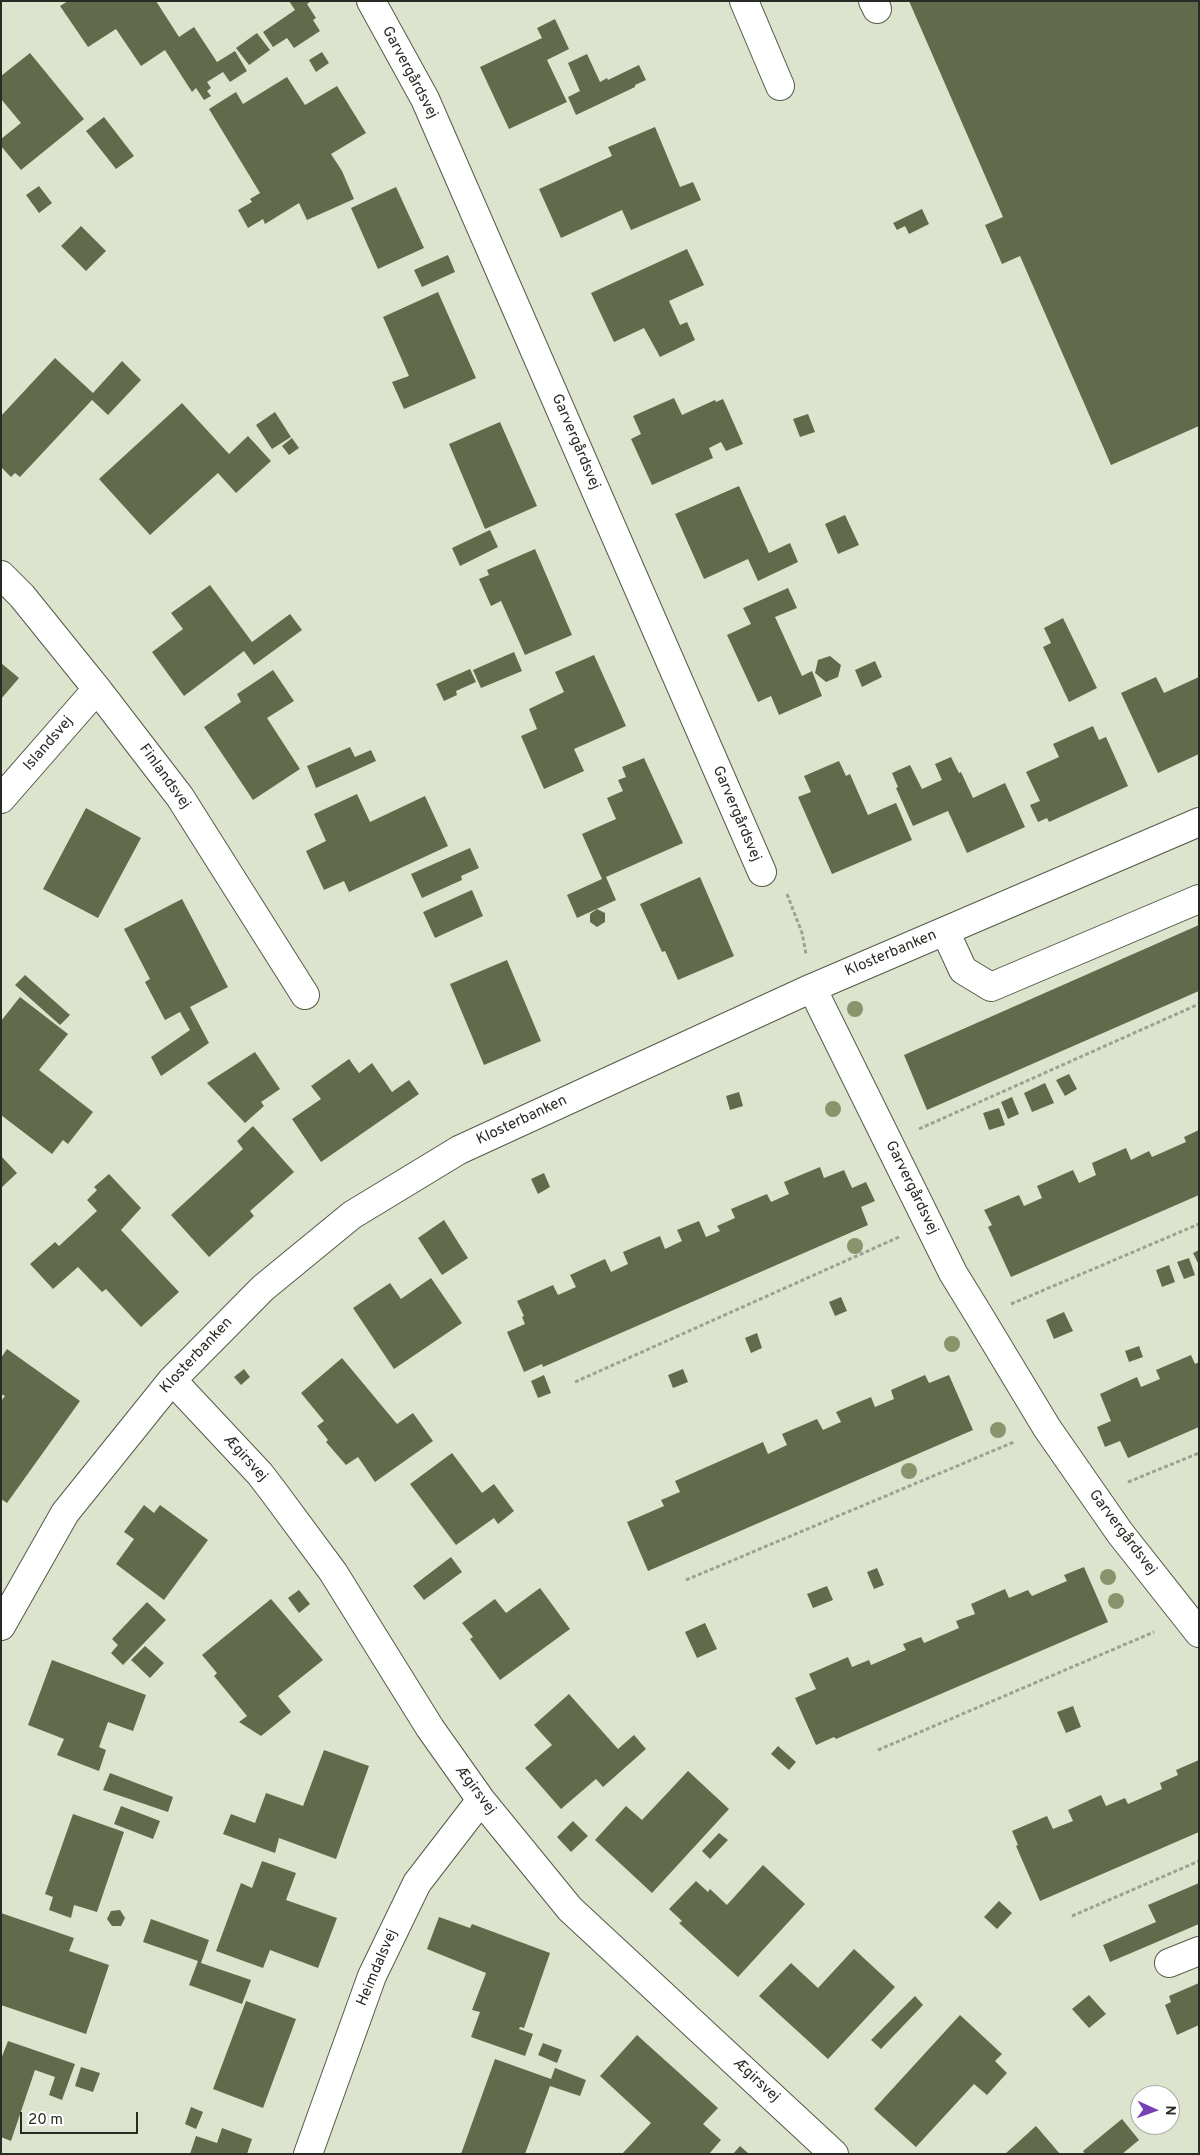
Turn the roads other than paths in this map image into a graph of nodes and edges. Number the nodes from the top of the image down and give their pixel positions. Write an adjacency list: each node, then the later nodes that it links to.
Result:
1 (371, 1): 8 (street, Garvergårdsvej)
2 (744, 1): 3 (street)
3 (780, 86)
4 (1, 575): 5 (street, Finlandsvej)
5 (97, 689): 6 (street, Islandsvej); 12 (street, Finlandsvej)
6 (1, 799)
7 (1196, 832): 10 (street, Klosterbanken)
8 (762, 872)
9 (1199, 899): 10 (street)
10 (945, 930): 11 (street, Klosterbanken)
11 (812, 988): 13 (street, Klosterbanken); 14 (street, Garvergårdsvej)
12 (305, 995)
13 (172, 1380): 15 (street, Klosterbanken); 16 (street, Ægirsvej)
14 (1193, 1625)
15 (1, 1626)
16 (481, 1800): 19 (street, Heimdalsvej); 20 (street, Ægirsvej)
17 (1199, 1951): 18 (street)
18 (1169, 1963)
19 (308, 2154)
20 (834, 2154)

